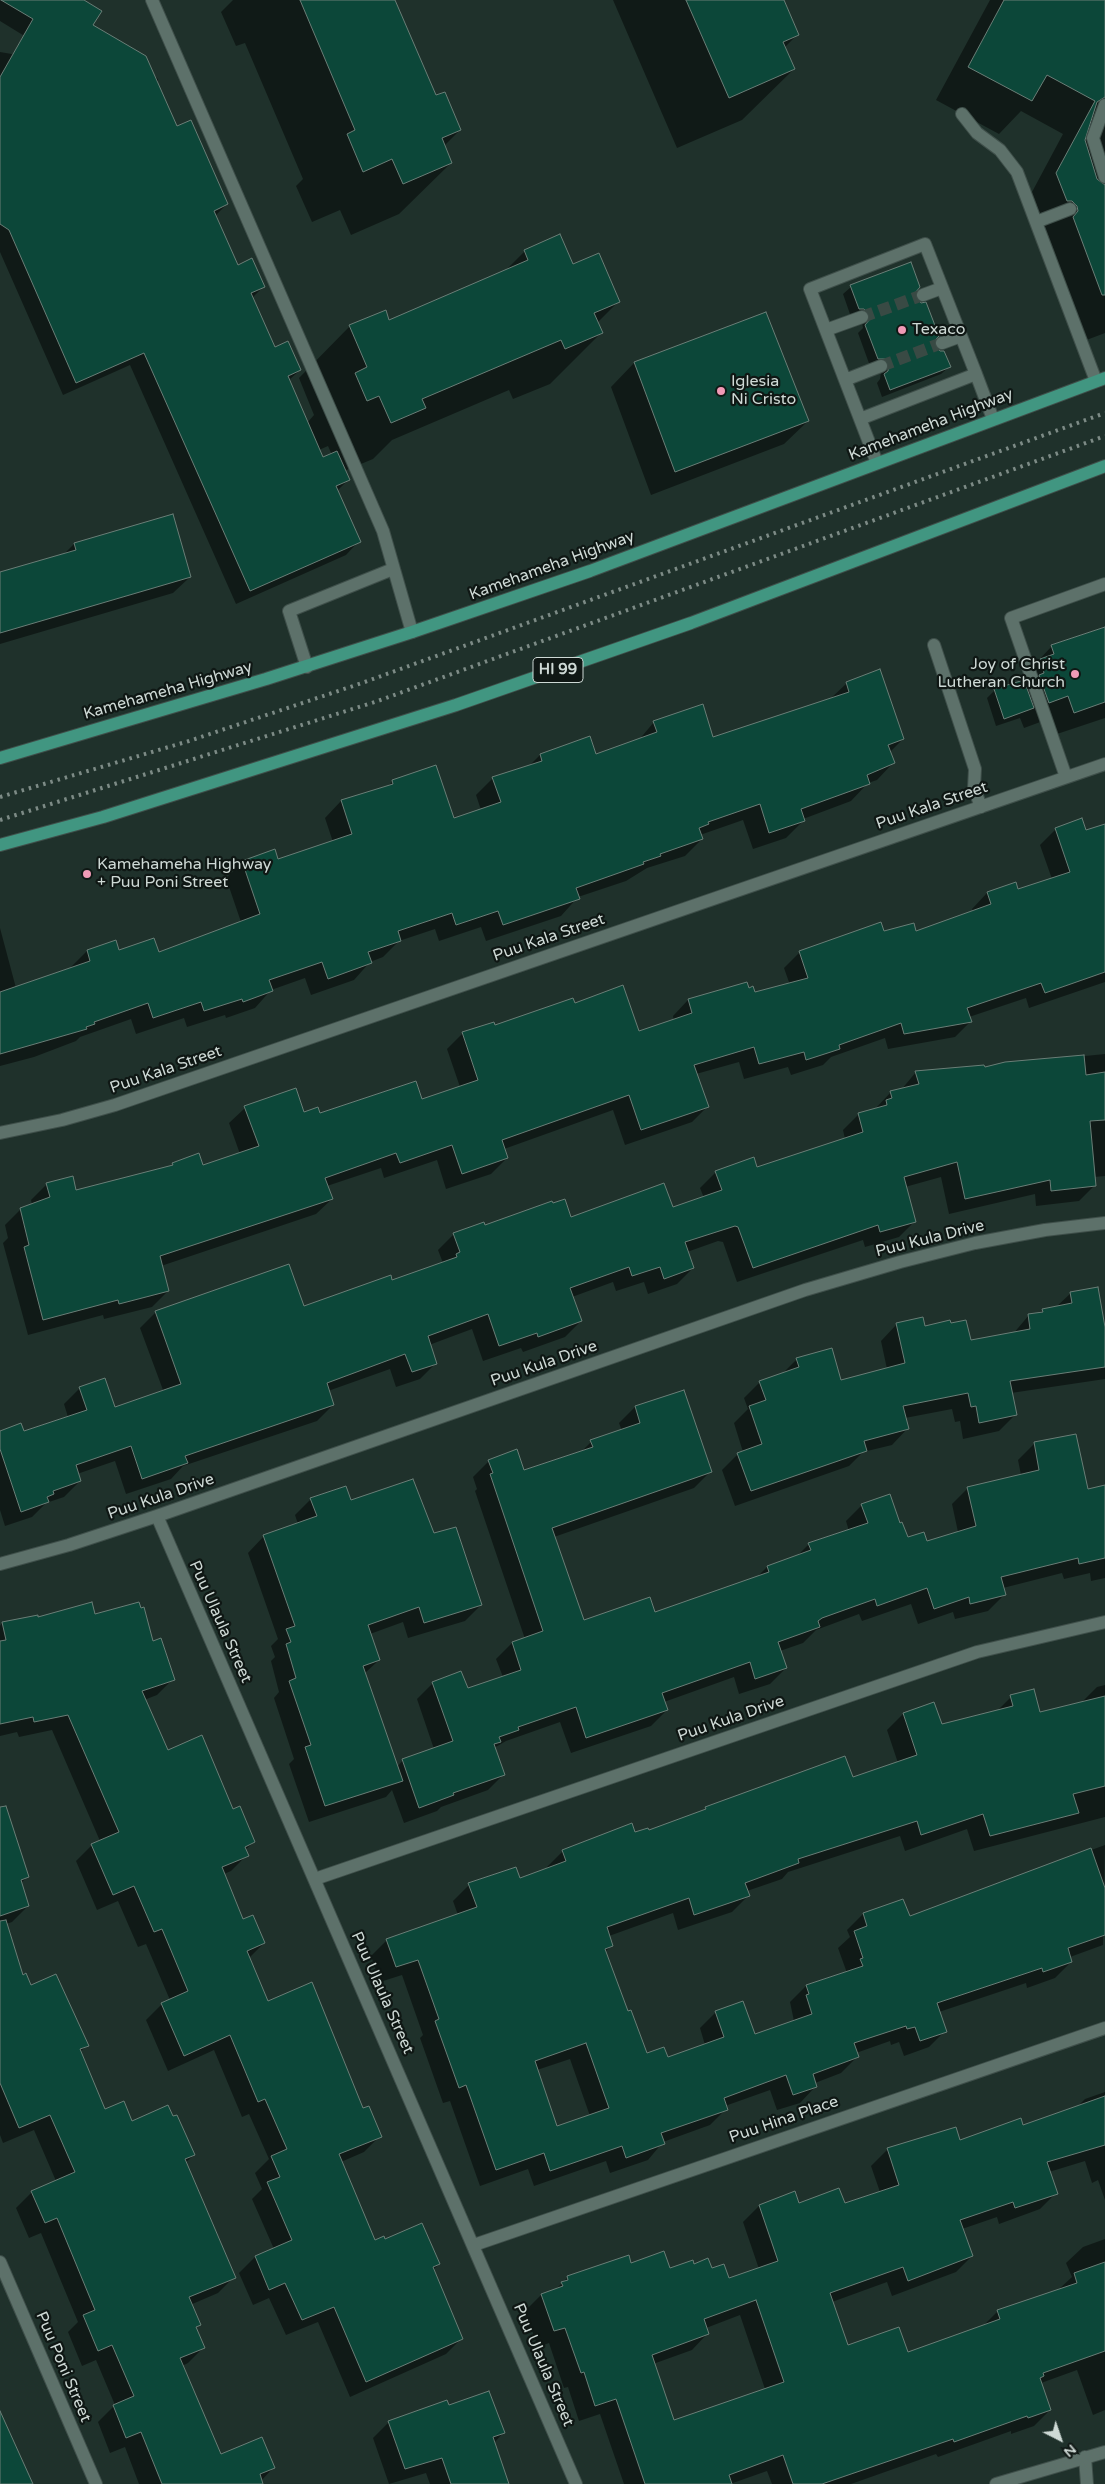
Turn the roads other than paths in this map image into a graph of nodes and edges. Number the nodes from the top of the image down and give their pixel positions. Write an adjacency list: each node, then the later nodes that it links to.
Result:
1 (152, 0): 21 (street)
2 (1105, 105): 4 (street)
3 (962, 114): 6 (street)
4 (1105, 176)
5 (1070, 209): 6 (street)
6 (1036, 222): 15 (street)
7 (942, 288): 8 (street); 10 (street); 11 (street)
8 (924, 295)
9 (862, 317): 10 (street)
10 (826, 330): 16 (street)
11 (961, 336): 12 (street); 14 (street)
12 (942, 343)
13 (881, 366): 16 (street)
14 (976, 374): 17 (street); 18 (street)
15 (1100, 379): 18 (main road, Kamehameha Highway)
16 (845, 380): 17 (street)
17 (860, 419): 19 (street)
18 (993, 419): 19 (main road, Kamehameha Highway)
19 (877, 463): 23 (main road, Kamehameha Highway)
20 (1105, 466): 30 (main road, HI 99)
21 (393, 569): 23 (street); 25 (street)
22 (1105, 584): 28 (street)
23 (412, 632): 25 (main road, Kamehameha Highway)
24 (934, 645): 29 (street)
25 (307, 667): 26 (main road, Kamehameha Highway)
26 (0, 758)
27 (1105, 764): 28 (street, Puu Kala Street)
28 (1066, 777): 29 (street, Puu Kala Street)
29 (980, 807): 31 (street, Puu Kala Street)
30 (0, 845)
31 (0, 1133)
32 (1105, 1223): 33 (street, Puu Kula Drive)
33 (156, 1516): 34 (street, Puu Kula Drive); 36 (street, Puu Ulaula Street)
34 (0, 1564)
35 (1105, 1622): 36 (street, Puu Kula Drive)
36 (315, 1879): 38 (street, Puu Ulaula Street)
37 (1105, 2028): 38 (street, Puu Hina Place)
38 (474, 2245): 43 (street, Puu Ulaula Street)
39 (0, 2262): 42 (street, Puu Poni Street)
40 (1105, 2452): 41 (street)
41 (1085, 2457): 44 (street); 45 (street)
42 (96, 2484)
43 (576, 2484)
44 (996, 2484)
45 (1087, 2484)

